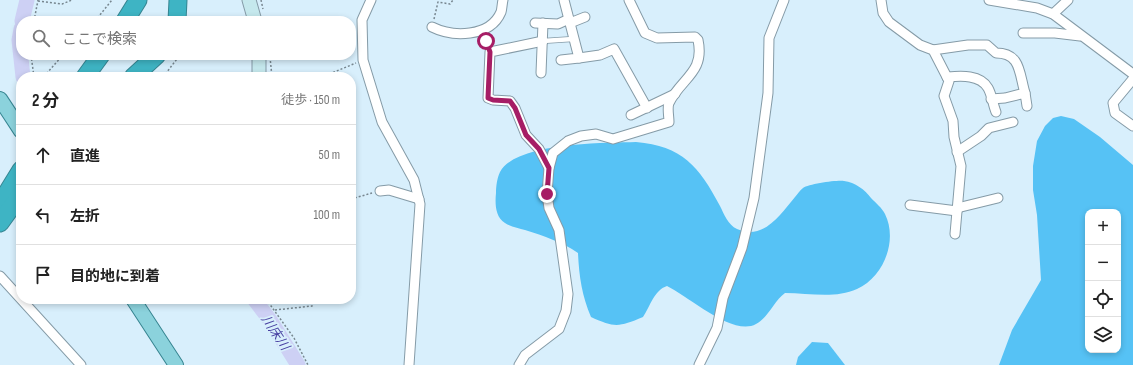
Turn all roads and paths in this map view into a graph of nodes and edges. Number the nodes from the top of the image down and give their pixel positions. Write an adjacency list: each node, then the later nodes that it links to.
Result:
1 (72, 0): 15 (path)
2 (112, 0): 18 (path)
3 (138, 0): 19 (highway)
4 (178, 0): 20 (highway)
5 (249, 0): 21 (main road)
6 (371, 0): 40 (street)
7 (453, 0): 24 (path)
8 (503, 0): 25 (street)
9 (564, 0): 23 (street)
10 (629, 0): 54 (street)
11 (784, 0): 90 (street)
12 (881, 0): 30 (street)
13 (989, 0): 16 (street)
14 (1068, 0): 16 (street)
15 (38, 1): 17 (path)
16 (1053, 14): 27 (street)
17 (35, 16)
18 (99, 16)
19 (128, 16)
20 (176, 16)
21 (254, 16)
22 (586, 17): 23 (street)
23 (569, 21): 28 (street); 29 (street)
24 (432, 27): 25 (street)
25 (482, 30): 31 (lane)
26 (1023, 33): 27 (street)
27 (1080, 36): 51 (street)
28 (573, 39): 29 (lane); 32 (street)
29 (543, 41): 31 (street); 50 (street)
30 (933, 50): 52 (street); 55 (street)
31 (490, 52): 66 (street)
32 (579, 58): 41 (street); 59 (street)
33 (32, 60): 42 (path)
34 (59, 60): 43 (path)
35 (97, 60): 44 (highway)
36 (152, 60): 45 (highway)
37 (176, 60): 46 (path)
38 (259, 60): 47 (main road)
39 (270, 60): 48 (path)
40 (364, 60): 49 (path); 71 (street)
41 (561, 60)
42 (33, 72)
43 (48, 72)
44 (89, 72)
45 (138, 72)
46 (167, 72)
47 (259, 72)
48 (272, 72)
49 (334, 72)
50 (541, 73)
51 (1133, 74)
52 (947, 77): 57 (street); 65 (street)
53 (1133, 79): 64 (street)
54 (677, 93): 59 (street); 66 (street)
55 (1025, 93): 57 (street); 58 (street)
56 (0, 99): 63 (main road)
57 (991, 99): 60 (street)
58 (1027, 106)
59 (647, 108): 61 (street)
60 (996, 112)
61 (631, 115)
62 (1013, 122): 65 (street)
63 (16, 123)
64 (1133, 126)
65 (958, 152): 75 (street)
66 (549, 168): 89 (street)
67 (16, 178): 73 (highway)
68 (380, 191): 69 (path); 71 (street)
69 (356, 198)
70 (998, 198): 75 (street)
71 (418, 200): 88 (street)
72 (16, 201): 76 (highway)
73 (0, 204)
74 (910, 205): 75 (street)
75 (957, 209): 77 (street)
76 (0, 223)
77 (955, 234)
78 (0, 276): 79 (street)
79 (16, 294)
80 (25, 304): 85 (street)
81 (136, 304): 86 (main road)
82 (271, 304): 84 (path)
83 (313, 304): 84 (path)
84 (276, 310): 87 (path)
85 (81, 365)
86 (176, 365)
87 (308, 365)
88 (409, 365)
89 (520, 365)
90 (699, 365)

